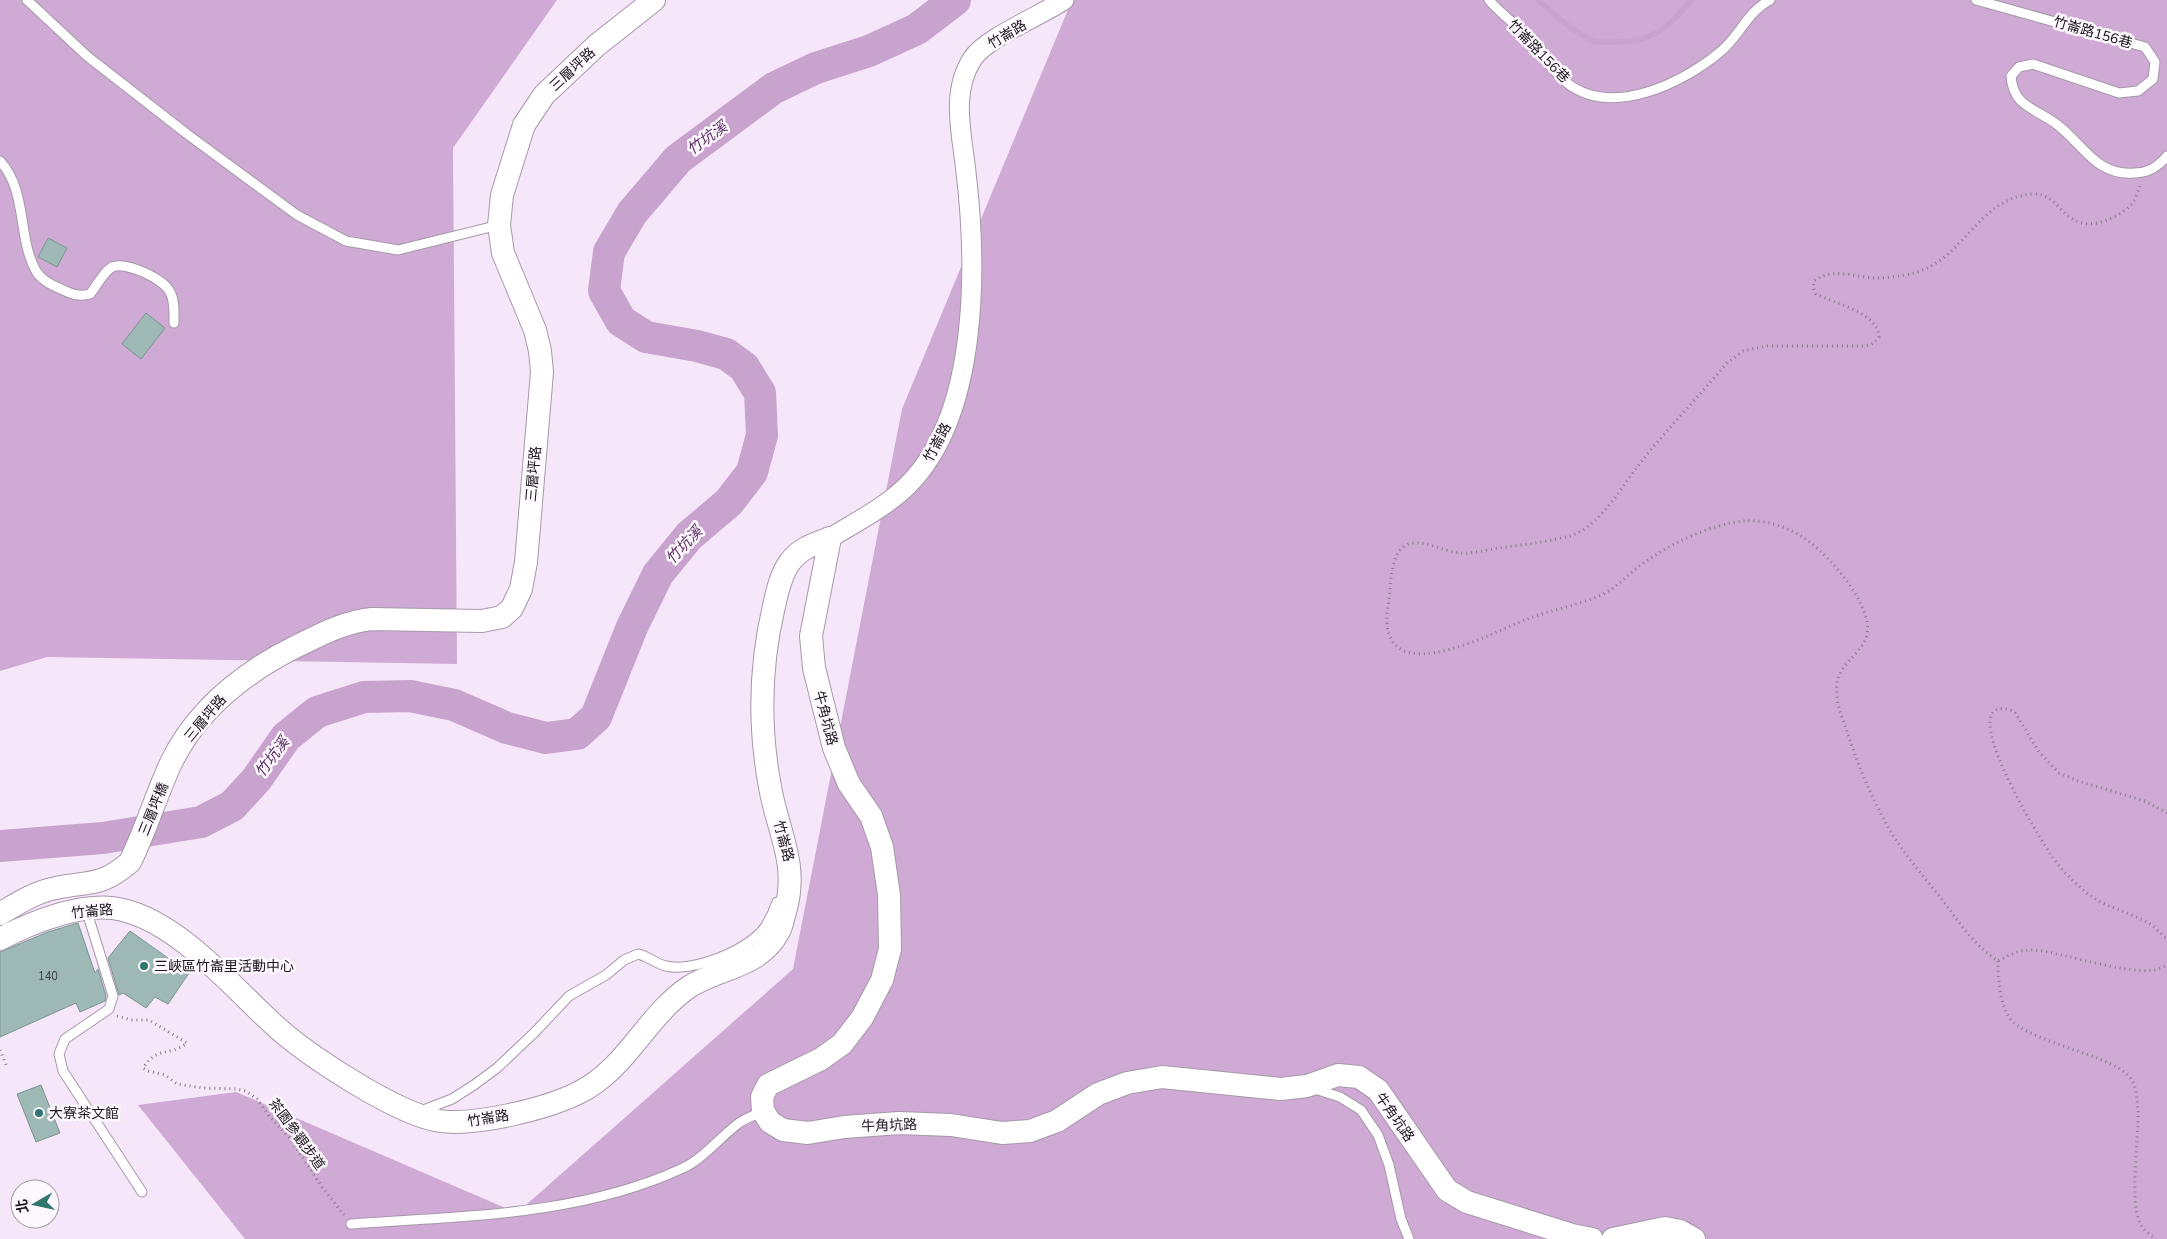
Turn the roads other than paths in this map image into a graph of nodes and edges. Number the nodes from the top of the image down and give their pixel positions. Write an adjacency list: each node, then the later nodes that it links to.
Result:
1 (27, 0): 9 (lane)
2 (654, 0): 9 (street, 三層坪路)
3 (1064, 0): 11 (street, 竹崙路)
4 (1489, 0): 5 (lane, 竹崙路156巷)
5 (1770, 0)
6 (1976, 0): 7 (lane, 竹崙路156巷)
7 (2167, 156)
8 (0, 161): 10 (lane)
9 (499, 225): 12 (street, 三層坪路)
10 (174, 323)
11 (830, 538): 13 (street, 竹崙路); 18 (street, 牛角坑路)
12 (169, 768): 15 (street, 三層坪橋)
13 (788, 859): 19 (lane); 19 (street, 竹崙路)
14 (86, 909): 16 (street, 竹崙路); 19 (street, 竹崙路); 20 (lane)
15 (0, 914)
16 (0, 939)
17 (1307, 1086): 18 (street, 牛角坑路); 22 (lane); 23 (street, 牛角坑路)
18 (763, 1111): 21 (lane)
19 (414, 1114)
20 (142, 1192)
21 (351, 1224)
22 (1409, 1239)
23 (1592, 1239)
24 (1613, 1239): 25 (street)
25 (1694, 1239)

